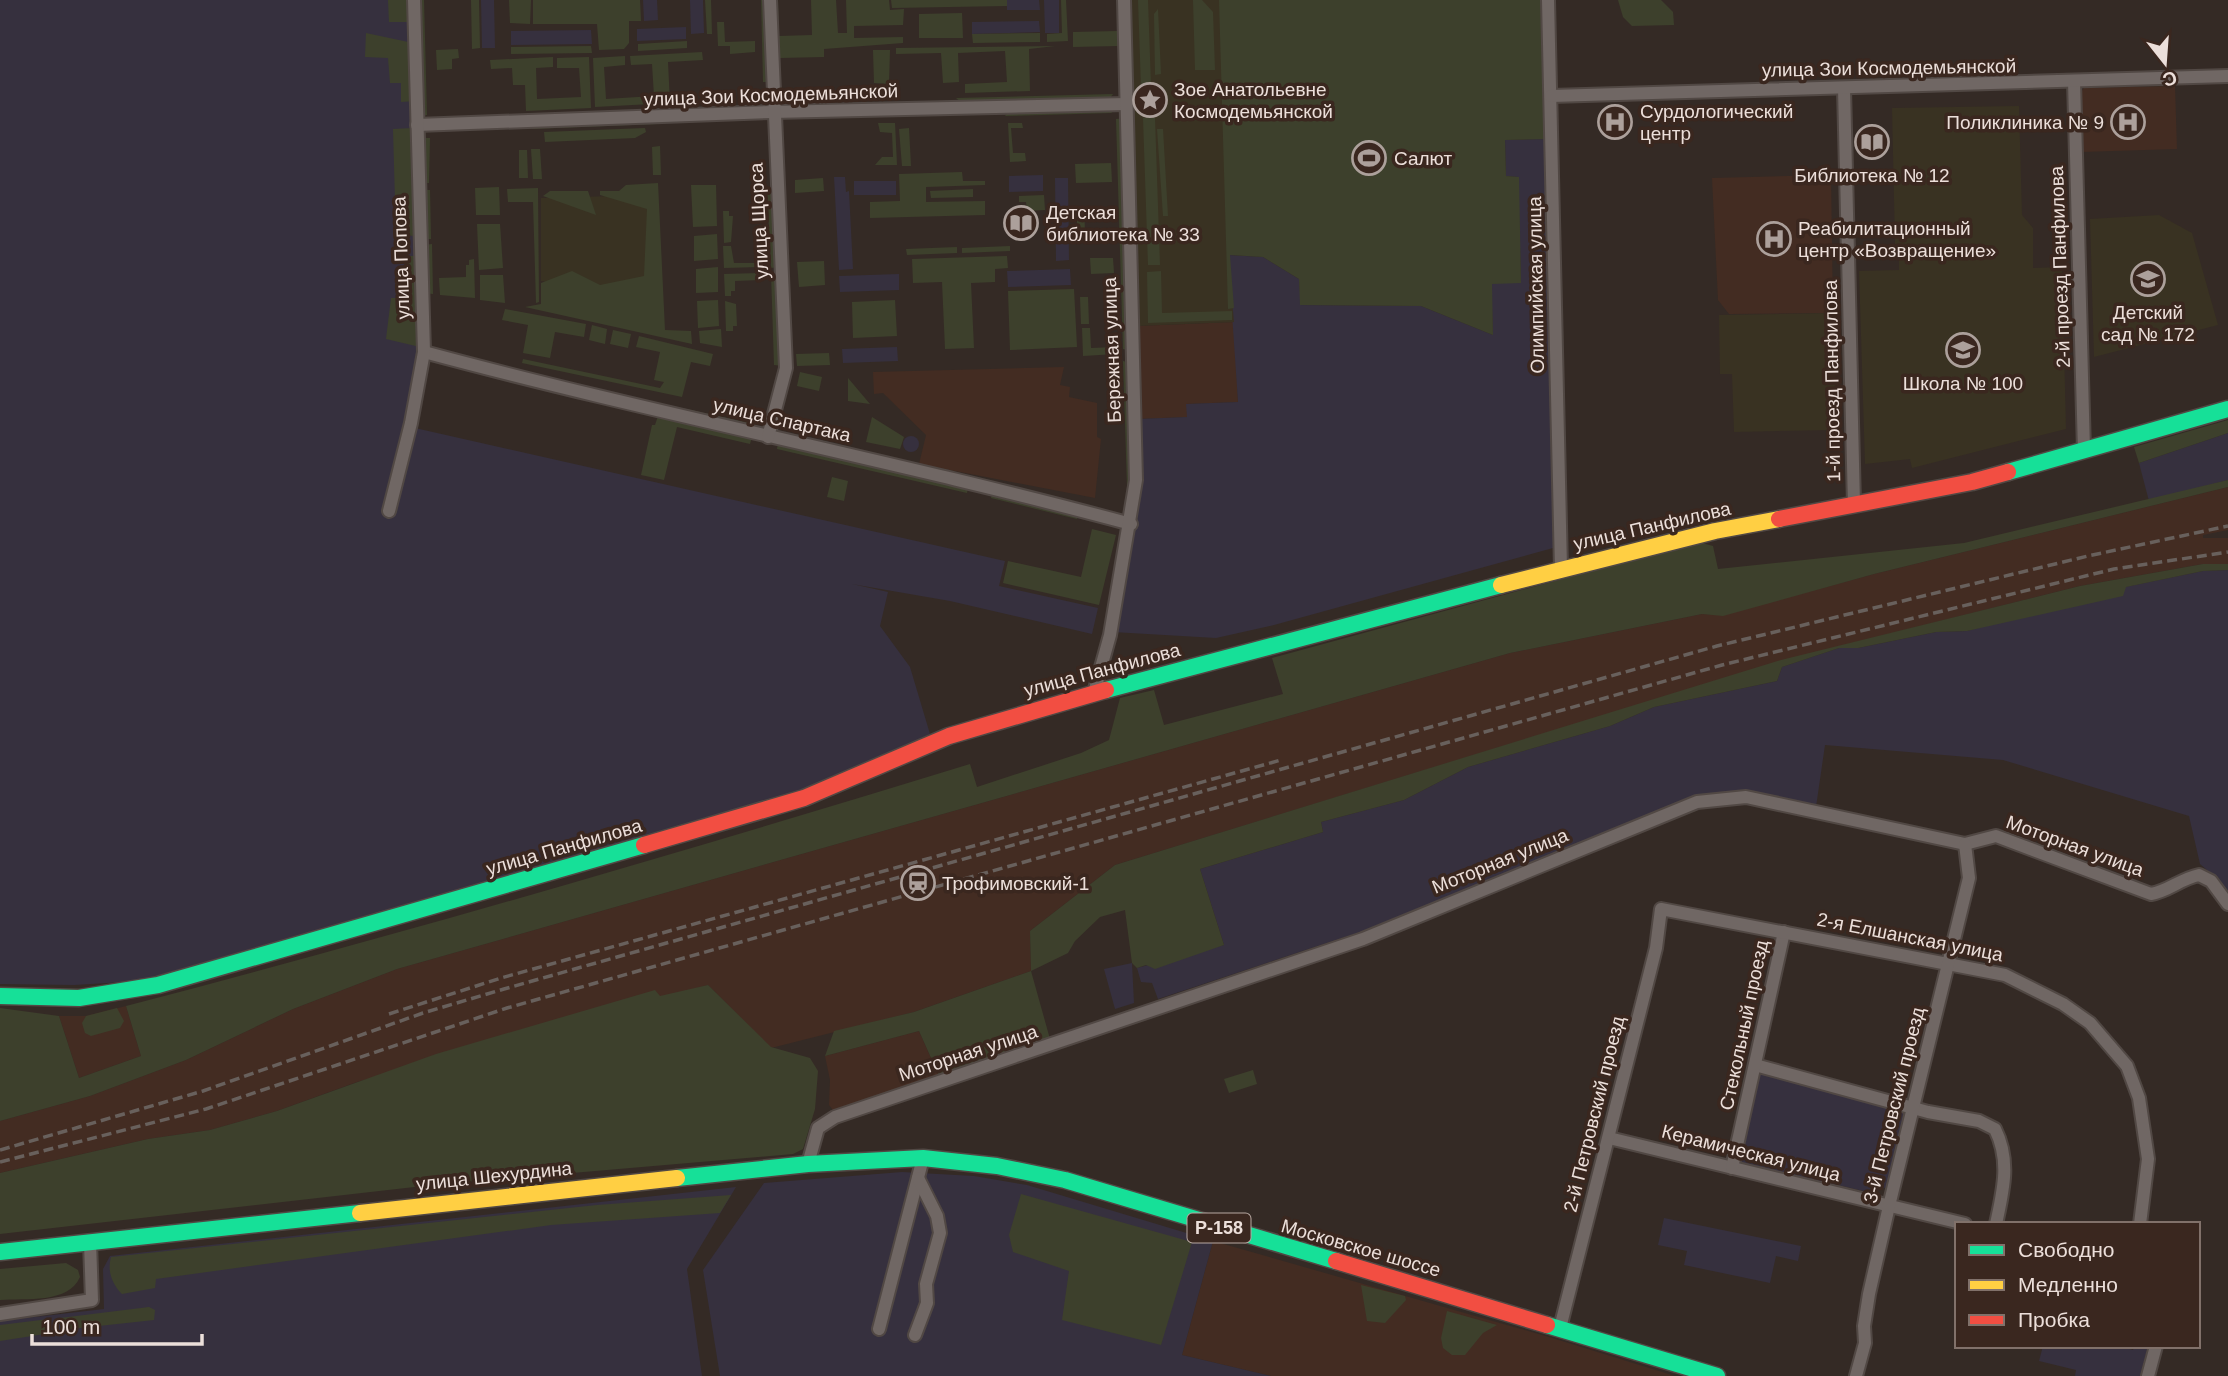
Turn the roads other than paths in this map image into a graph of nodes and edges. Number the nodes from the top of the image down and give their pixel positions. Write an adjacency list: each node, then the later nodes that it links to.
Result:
1 (414, 0): 11 (street, улица Попова)
2 (770, 0): 10 (street, улица Щорса)
3 (1124, 0): 9 (street, Бережная улица)
4 (1548, 0): 8 (street, Олимпийская улица)
5 (2228, 76): 6 (street, улица Зои Космодемьянской)
6 (2074, 82): 7 (street, улица Зои Космодемьянской); 15 (street, 2-й проезд Панфилова)
7 (1844, 88): 8 (street, улица Зои Космодемьянской); 16 (street, 1-й проезд Панфилова)
8 (1551, 96): 19 (street, Олимпийская улица)
9 (1126, 104): 10 (street, улица Зои Космодемьянской); 18 (street, Бережная улица)
10 (772, 112): 11 (street, улица Зои Космодемьянской); 14 (street, улица Щорса)
11 (417, 125): 12 (street, улица Попова)
12 (424, 352): 14 (street, улица Спартака); 17 (street, улица Попова)
13 (2228, 409): 15 (main road, улица Панфилова)
14 (768, 437): 18 (street, улица Спартака)
15 (2084, 451): 16 (main road, улица Панфилова)
16 (1854, 505): 19 (main road, улица Панфилова)
17 (389, 510)
18 (1131, 524): 20 (street, Бережная улица)
19 (1560, 569): 20 (main road, улица Панфилова)
20 (1094, 693): 26 (main road, улица Панфилова)
21 (1965, 844): 22 (street, Моторная улица); 25 (street, 3-й Петровский проезд); 31 (street, Моторная улица)
22 (2228, 904)
23 (1661, 909): 24 (street, 2-я Елшанская улица); 29 (street, 2-й Петровский проезд)
24 (1784, 932): 25 (street, 2-я Елшанская улица); 27 (street, Стекольный проезд)
25 (1949, 964): 28 (street, 3-й Петровский проезд); 38 (street, 2-я Елшанская улица)
26 (0, 996)
27 (1755, 1065): 28 (street); 33 (street, Стекольный проезд)
28 (1914, 1106): 35 (street, 3-й Петровский проезд); 37 (street)
29 (1609, 1138): 33 (street, Керамическая улица); 42 (street, 2-й Петровский проезд)
30 (923, 1158): 31 (main road, улица Шехурдина); 32 (main road, улица Шехурдина); 34 (street)
31 (808, 1164): 39 (main road, улица Шехурдина)
32 (992, 1166): 42 (main road, Московское шоссе / Р-158)
33 (1732, 1168): 35 (street, Керамическая улица)
34 (918, 1178): 43 (street); 44 (street)
35 (1889, 1206): 36 (street, Керамическая улица); 47 (street, 3-й Петровский проезд)
36 (1958, 1222)
37 (1996, 1222)
38 (2140, 1222)
39 (90, 1242): 40 (main road, улица Шехурдина); 41 (street)
40 (0, 1252)
41 (0, 1314)
42 (1560, 1328): 46 (main road, Московское шоссе / Р-158)
43 (878, 1329)
44 (915, 1335)
45 (2155, 1348): 48 (street)
46 (1717, 1376)
47 (1856, 1376)
48 (2148, 1376)

